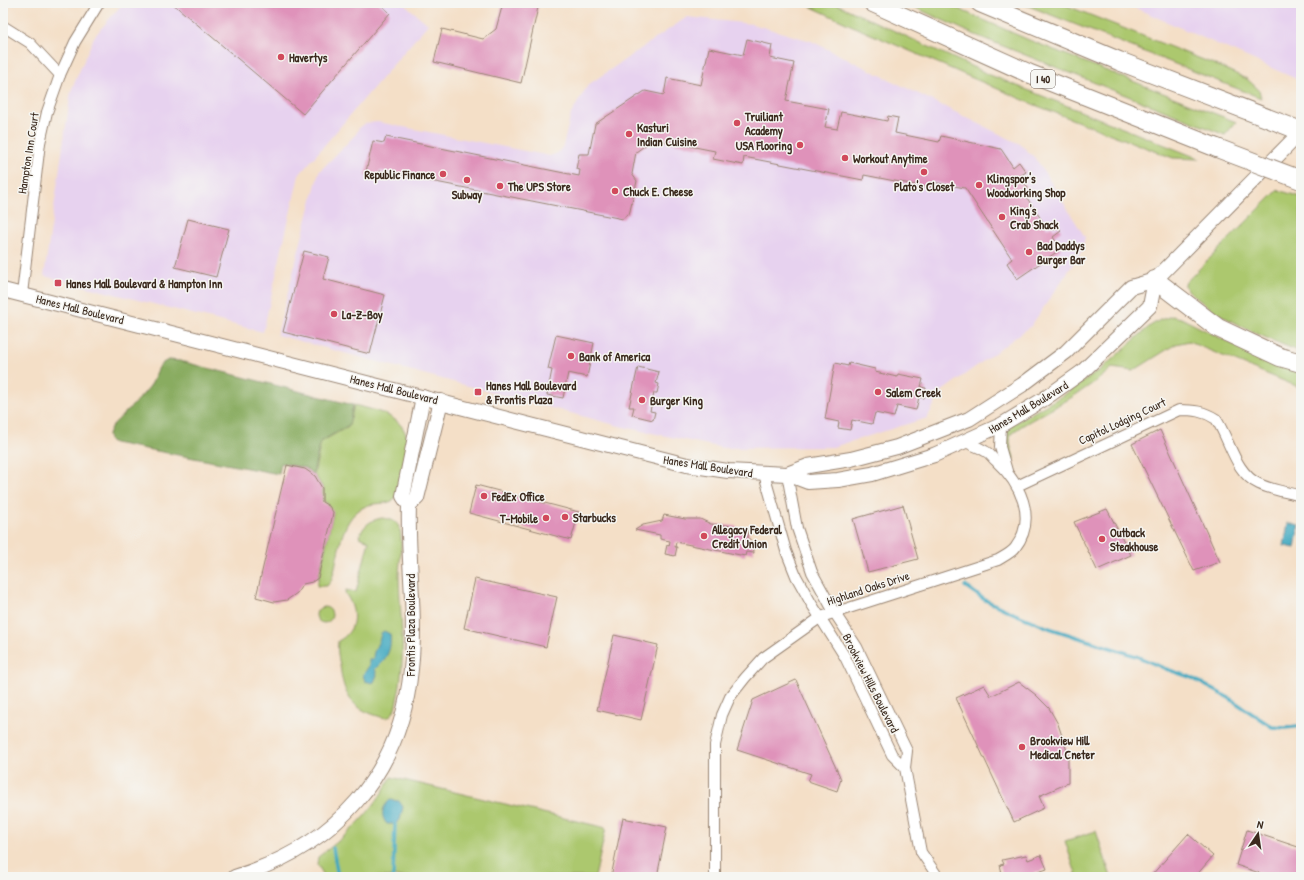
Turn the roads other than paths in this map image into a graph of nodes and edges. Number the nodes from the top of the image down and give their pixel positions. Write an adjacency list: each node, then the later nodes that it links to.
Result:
1 (99, 3): 5 (street, Hampton Inn Court)
2 (873, 3): 7 (highway, I 40, bridge)
3 (980, 3): 6 (highway)
4 (3, 26): 5 (street)
5 (60, 75): 10 (street, Hampton Inn Court)
6 (1301, 131): 8 (main road, Hanes Mall Boulevard)
7 (1301, 180)
8 (1155, 280): 11 (highway); 14 (main road, Hanes Mall Boulevard); 18 (main road, Hanes Mall Boulevard)
9 (3, 290): 10 (main road, Hanes Mall Boulevard)
10 (22, 294): 12 (main road, Hanes Mall Boulevard)
11 (1301, 363)
12 (423, 397): 13 (main road, Hanes Mall Boulevard); 21 (main road, Frontis Plaza Boulevard)
13 (441, 401): 17 (main road, Hanes Mall Boulevard); 21 (main road)
14 (1001, 426): 15 (main road, Hanes Mall Boulevard); 16 (street, Highland Oaks Drive)
15 (965, 442): 16 (street, Highland Oaks Drive); 18 (main road, Hanes Mall Boulevard)
16 (1007, 471): 19 (street, Highland Oaks Drive)
17 (764, 474): 18 (main road, Hanes Mall Boulevard); 23 (street, Brookview Hills Boulevard)
18 (787, 474): 22 (street, Brookview Hills Boulevard)
19 (1017, 486): 20 (street, Capitol Lodging Court); 22 (street, Highland Oaks Drive)
20 (1301, 496)
21 (409, 505): 25 (main road, Frontis Plaza Boulevard)
22 (834, 612): 23 (street, Highland Oaks Drive); 24 (street, Brookview Hills Boulevard)
23 (821, 617): 24 (street, Brookview Hills Boulevard); 26 (street, Highland Oaks Drive)
24 (905, 768): 27 (street, Brookview Hills Boulevard)
25 (235, 877)
26 (715, 877)
27 (938, 877)

